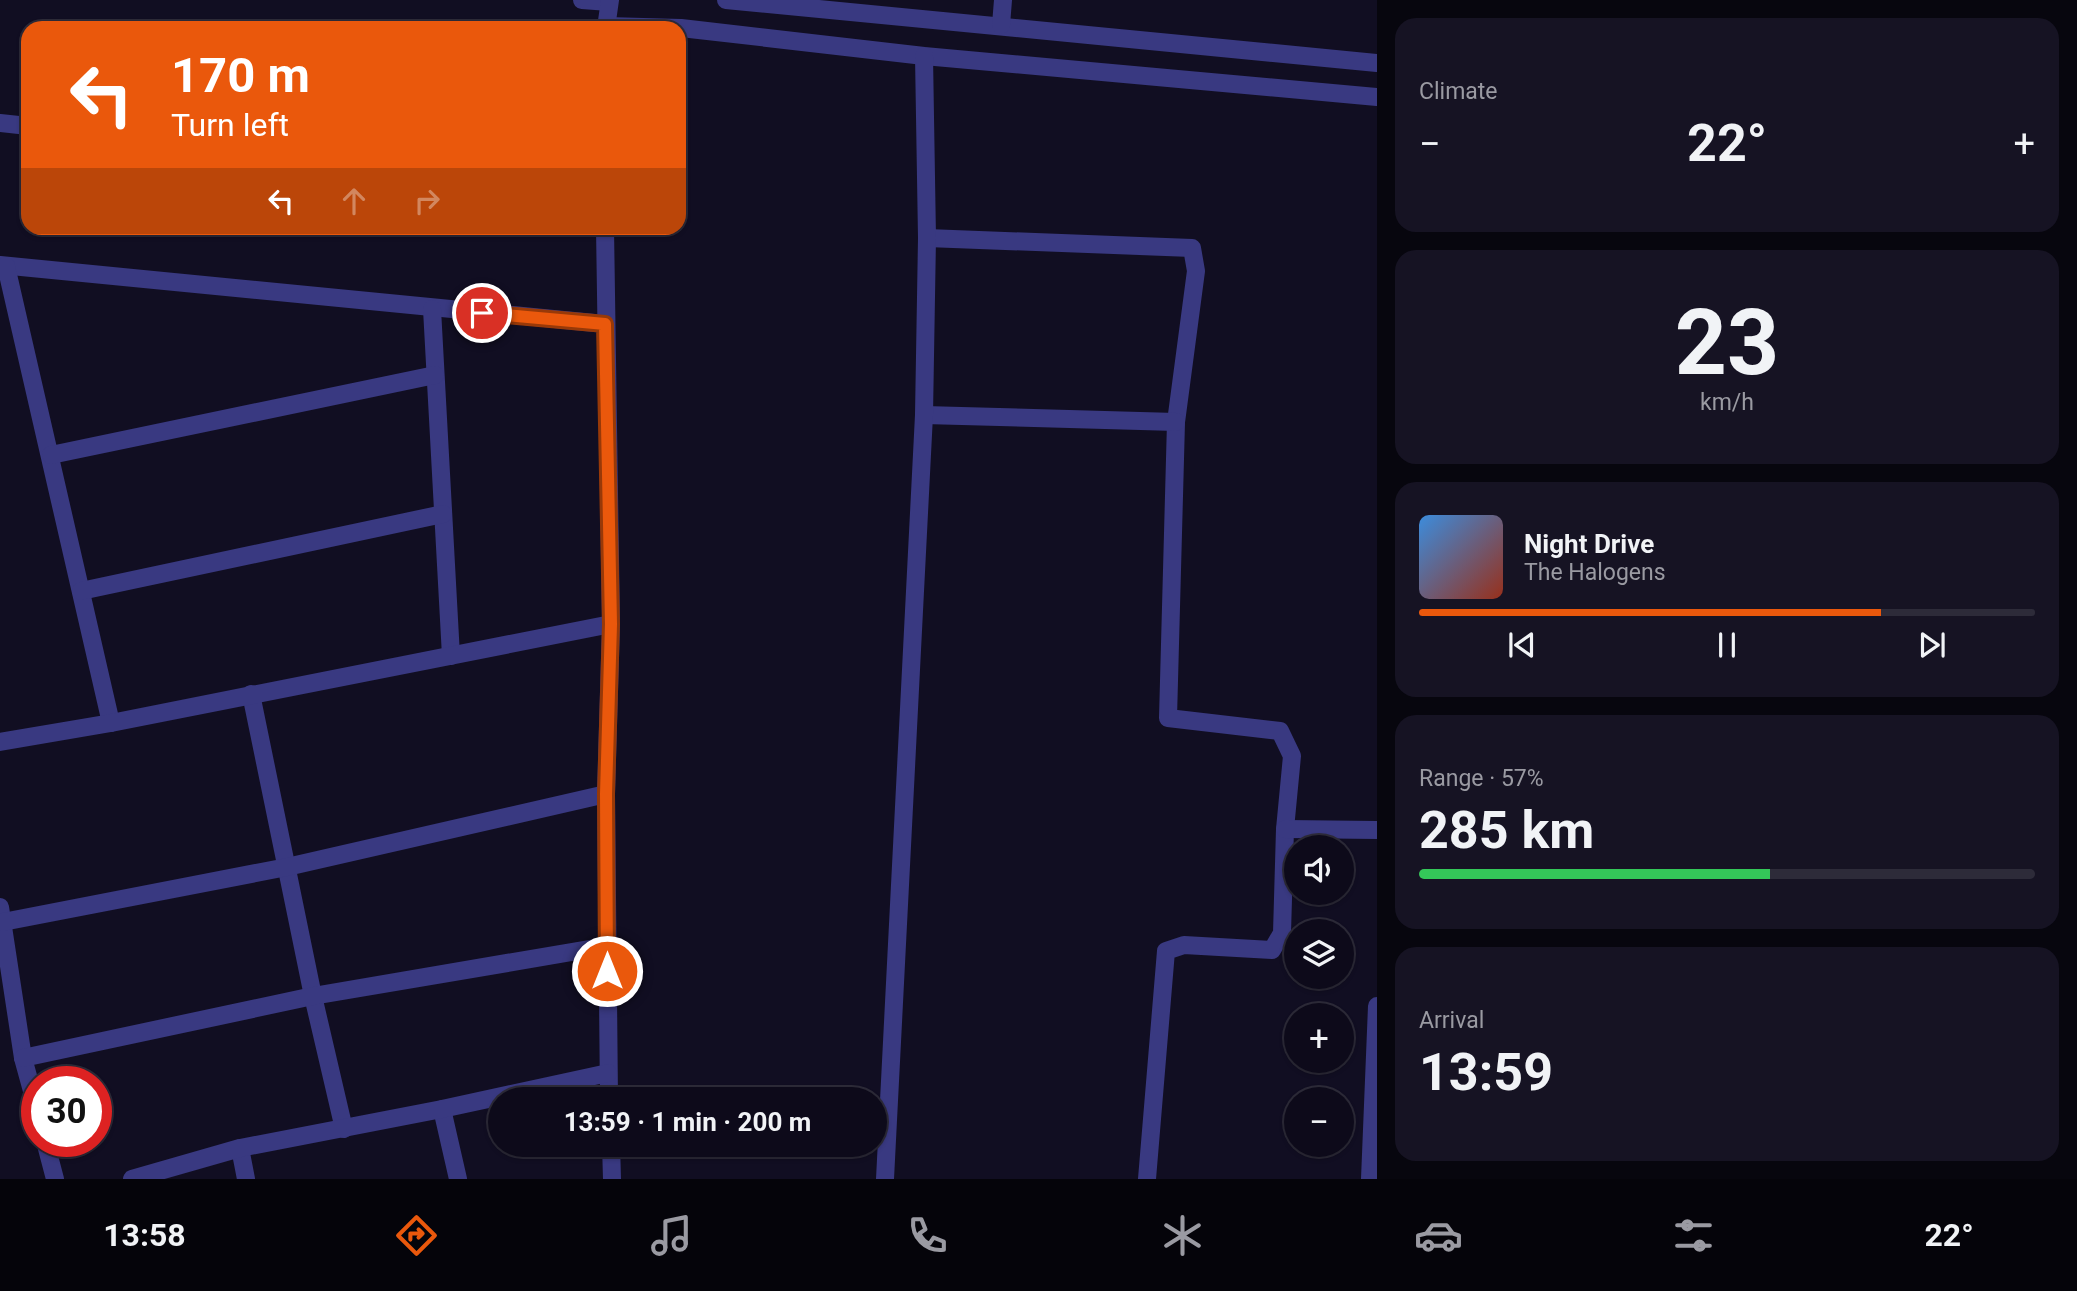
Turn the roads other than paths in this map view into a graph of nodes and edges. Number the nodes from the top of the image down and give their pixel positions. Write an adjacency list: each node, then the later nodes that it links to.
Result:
1 (582, 0): 4 (street)
2 (726, 0): 6 (street)
3 (1003, 0): 6 (street)
4 (610, 1): 5 (street)
5 (607, 21)
6 (1001, 25): 9 (street)
7 (686, 28): 8 (street)
8 (924, 56): 10 (street); 14 (street)
9 (1377, 63)
10 (1377, 97)
11 (0, 123): 12 (street)
12 (21, 125)
13 (605, 235): 17 (street)
14 (927, 238): 19 (street); 20 (street)
15 (3, 265): 16 (street); 21 (street)
16 (432, 309): 17 (street); 18 (street)
17 (605, 324): 24 (street)
18 (435, 375): 21 (street); 22 (street)
19 (924, 415): 20 (street); 52 (street)
20 (1177, 422): 30 (street)
21 (51, 455): 23 (street)
22 (443, 514): 23 (street); 25 (street)
23 (81, 591): 27 (street)
24 (611, 624): 25 (street); 29 (street)
25 (452, 656): 26 (street)
26 (251, 695): 27 (street); 32 (street)
27 (111, 723): 28 (street)
28 (0, 742)
29 (606, 794): 32 (street); 34 (street)
30 (1285, 829): 31 (street); 53 (street)
31 (1377, 830)
32 (287, 867): 33 (street); 35 (street)
33 (2, 915): 37 (street)
34 (607, 946): 35 (street); 39 (street)
35 (313, 996): 37 (street); 42 (street)
36 (1377, 1006): 43 (street)
37 (23, 1058): 38 (street)
38 (25, 1066)
39 (608, 1073): 40 (street); 41 (street)
40 (609, 1087)
41 (442, 1110): 42 (street); 50 (street)
42 (344, 1129): 44 (street)
43 (1374, 1137): 54 (street)
44 (240, 1148): 48 (street); 49 (street)
45 (49, 1157): 47 (street)
46 (611, 1157): 51 (street)
47 (55, 1179)
48 (132, 1179)
49 (247, 1179)
50 (458, 1179)
51 (612, 1179)
52 (885, 1179)
53 (1147, 1179)
54 (1370, 1179)

